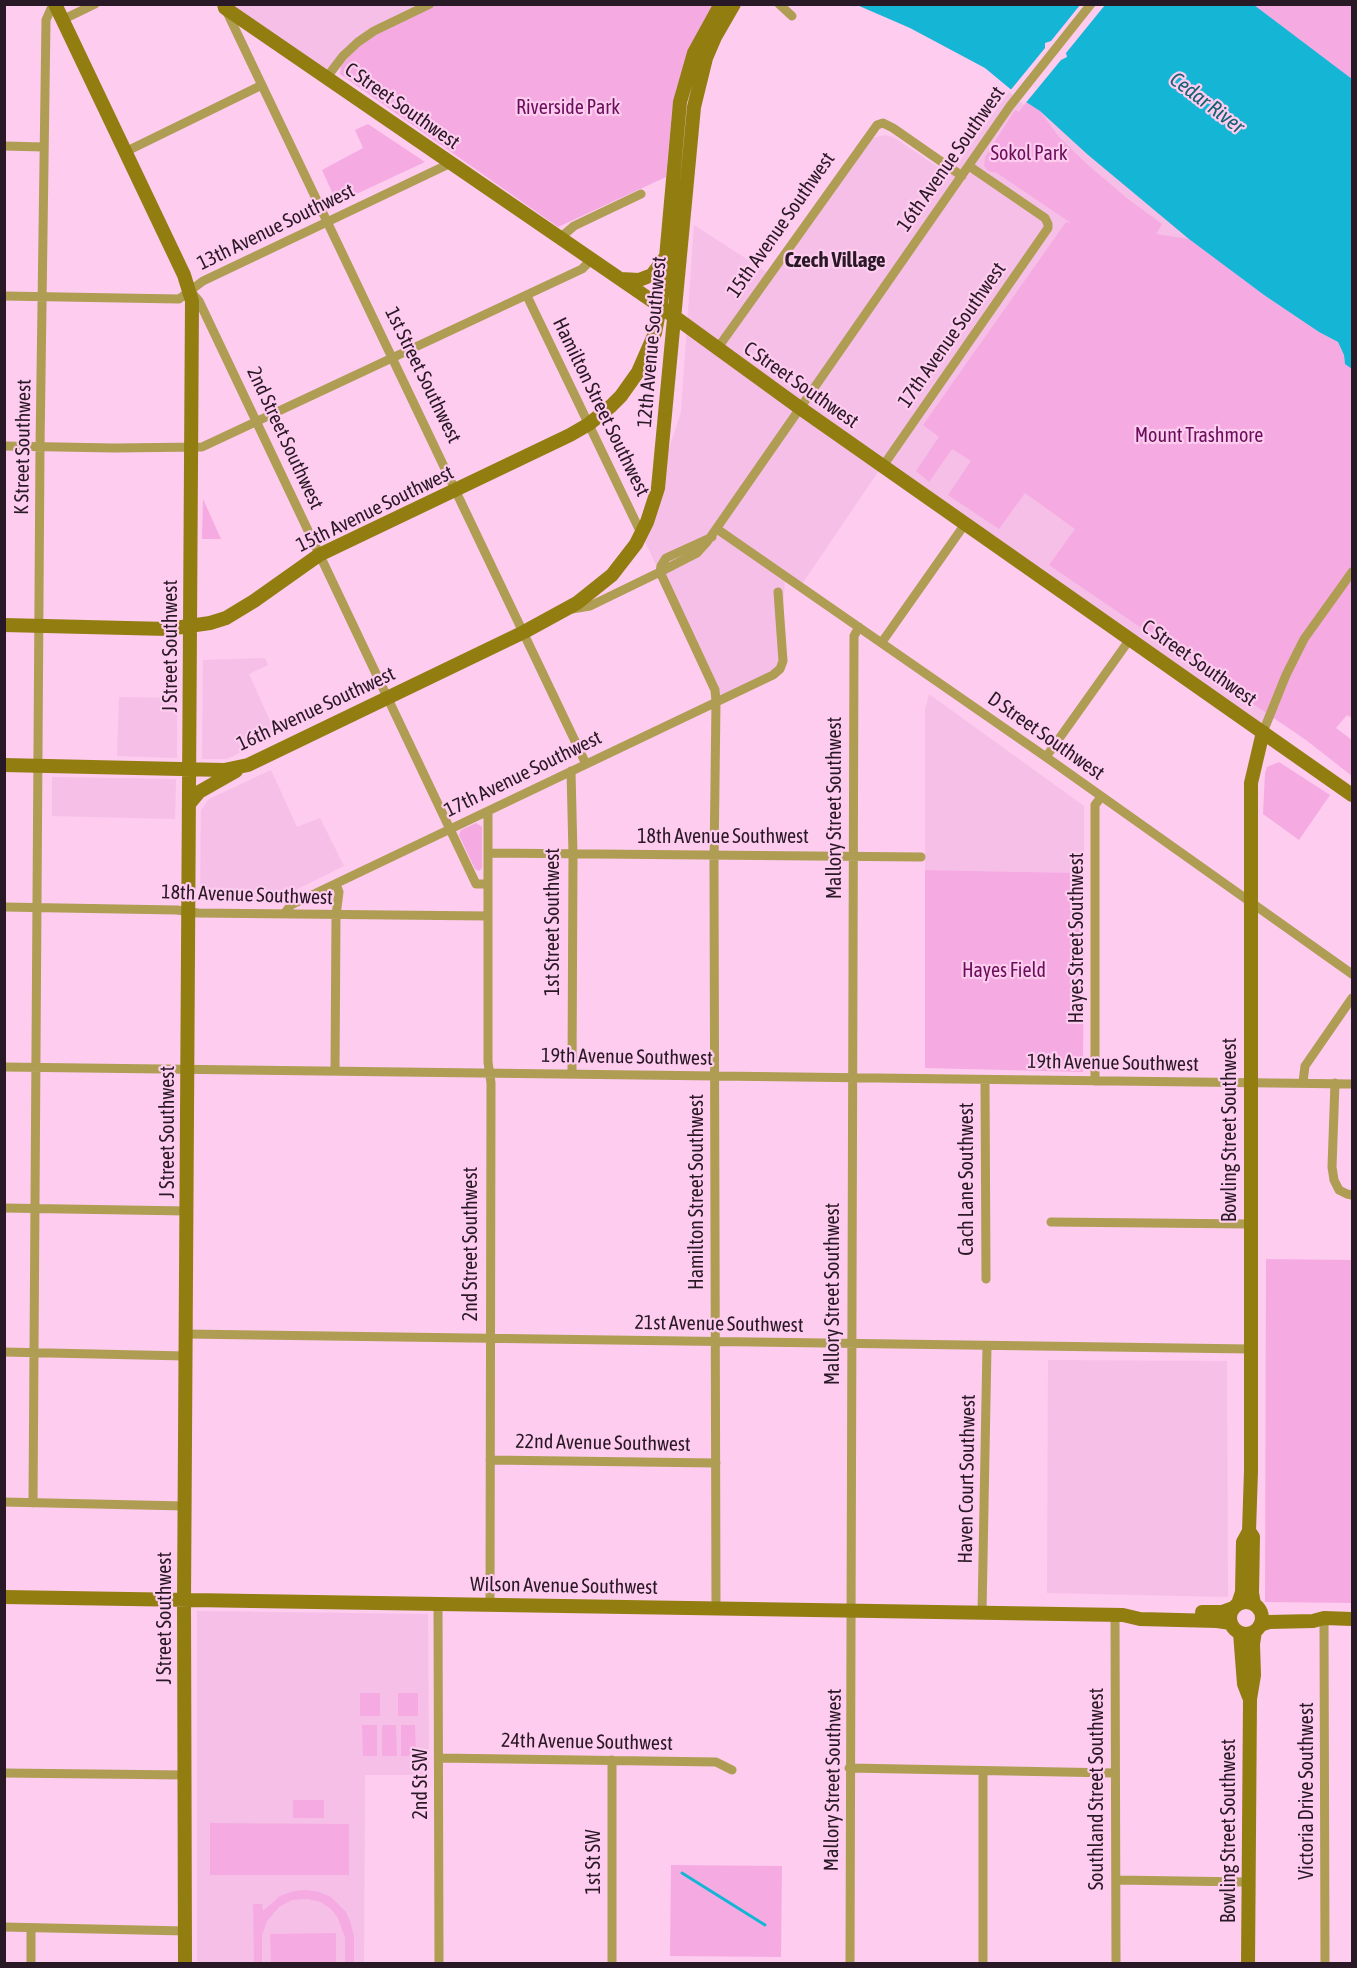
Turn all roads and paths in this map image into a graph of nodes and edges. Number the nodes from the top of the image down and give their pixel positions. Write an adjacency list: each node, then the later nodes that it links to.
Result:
1 (54, 4): 10 (main road, 2nd Street Southwest); 14 (street, K Street Southwest)
2 (95, 4): 10 (street)
3 (430, 4): 11 (street)
4 (721, 4): 22 (main road, 12th Avenue Southwest)
5 (734, 4): 30 (main road, 12th Avenue Southwest)
6 (779, 4): 9 (street)
7 (1091, 4): 17 (street, 16th Avenue Southwest)
8 (225, 6): 11 (main road, C Street Southwest); 12 (street, 1st Street Southwest)
9 (792, 16)
10 (62, 20): 15 (main road, 2nd Street Southwest)
11 (327, 78): 16 (main road, C Street Southwest)
12 (262, 85): 15 (street); 20 (street, 1st Street Southwest)
13 (4, 146): 14 (street)
14 (44, 147): 28 (street, K Street Southwest)
15 (125, 152): 26 (main road, 2nd Street Southwest)
16 (451, 163): 20 (street, 13th Avenue Southwest); 21 (main road, C Street Southwest)
17 (969, 166): 18 (street, 16th Avenue Southwest); 39 (street, 17th Avenue Southwest)
18 (962, 177): 31 (street, 15th Avenue Southwest); 33 (street, 16th Avenue Southwest)
19 (641, 194): 21 (street)
20 (327, 221): 26 (street, 13th Avenue Southwest); 32 (street, 1st Street Southwest)
21 (560, 238): 23 (main road, C Street Southwest)
22 (666, 251): 24 (main road); 29 (main road, 12th Avenue Southwest)
23 (591, 260): 24 (main road, C Street Southwest); 27 (street)
24 (619, 279): 29 (main road, C Street Southwest)
25 (4, 296): 28 (street, 13th Avenue Southwest)
26 (191, 296): 28 (street, 13th Avenue Southwest); 34 (street, 2nd Street Southwest); 38 (main road, J Street Southwest)
27 (527, 296): 32 (street); 35 (street, Hamilton Street Southwest)
28 (43, 297): 37 (street, K Street Southwest)
29 (661, 308): 30 (main road, C Street Southwest); 35 (main road, 15th Avenue Southwest)
30 (673, 317): 31 (main road, C Street Southwest); 42 (main road, 12th Avenue Southwest)
31 (717, 349): 33 (main road, C Street Southwest)
32 (393, 359): 34 (street); 40 (street, 1st Street Southwest)
33 (800, 408): 39 (main road, C Street Southwest); 43 (street, 16th Avenue Southwest)
34 (256, 424): 38 (street); 44 (street, 2nd Street Southwest)
35 (589, 424): 40 (main road, 15th Avenue Southwest); 42 (street, Hamilton Street Southwest)
36 (4, 446): 37 (street)
37 (40, 447): 38 (street); 50 (street, K Street Southwest)
38 (192, 449): 51 (main road, J Street Southwest)
39 (883, 466): 41 (main road, C Street Southwest)
40 (456, 490): 44 (main road, 15th Avenue Southwest); 53 (street, 1st Street Southwest)
41 (965, 524): 54 (main road, C Street Southwest); 55 (street)
42 (641, 533): 48 (main road, 12th Avenue Southwest)
43 (714, 533): 45 (street, 16th Avenue Southwest); 52 (street, D Street Southwest)
44 (319, 555): 51 (main road, 15th Avenue Southwest); 56 (street, 2nd Street Southwest)
45 (660, 572): 48 (street, 16th Avenue Southwest); 57 (street, Hamilton Street Southwest)
46 (1353, 572): 58 (street)
47 (778, 592): 57 (street, 17th Avenue Southwest)
48 (564, 610): 53 (main road, 12th Avenue Southwest)
49 (4, 625): 50 (main road, 15th Avenue Southwest)
50 (39, 626): 51 (main road, 15th Avenue Southwest); 63 (street, K Street Southwest)
51 (190, 627): 64 (main road, J Street Southwest)
52 (859, 627): 55 (street, D Street Southwest); 74 (street, Mallory Street Southwest)
53 (524, 632): 56 (main road, 16th Avenue Southwest); 60 (street, 1st Street Southwest)
54 (1130, 639): 58 (main road, C Street Southwest); 59 (street)
55 (882, 642): 59 (street, D Street Southwest)
56 (386, 697): 62 (main road, 16th Avenue Southwest); 70 (street, 2nd Street Southwest)
57 (716, 701): 60 (street, 17th Avenue Southwest); 73 (street, Hamilton Street Southwest)
58 (1263, 732): 66 (main road, C Street Southwest); 78 (main road, Bowling Street Southwest)
59 (1046, 757): 67 (street, D Street Southwest)
60 (586, 764): 65 (street, 17th Avenue Southwest)
61 (4, 765): 63 (main road, 16th Avenue Southwest)
62 (248, 765): 64 (main road, 16th Avenue Southwest); 68 (main road)
63 (38, 766): 64 (main road, 16th Avenue Southwest); 80 (street, K Street Southwest)
64 (189, 769): 68 (main road, J Street Southwest)
65 (572, 771): 69 (street, 17th Avenue Southwest); 72 (street, 1st Street Southwest)
66 (1353, 795)
67 (1101, 796): 78 (street, D Street Southwest); 96 (street, Hayes Street Southwest)
68 (189, 804): 81 (main road, J Street Southwest)
69 (488, 811): 70 (street, 17th Avenue Southwest); 71 (street, 2nd Street Southwest)
70 (450, 829): 76 (street, 17th Avenue Southwest); 77 (street, 2nd Street Southwest)
71 (489, 853): 72 (street, 18th Avenue Southwest); 77 (street, 2nd Street Southwest)
72 (573, 854): 73 (street, 18th Avenue Southwest); 92 (street, 1st Street Southwest)
73 (714, 855): 74 (street, 18th Avenue Southwest); 93 (street, Hamilton Street Southwest)
74 (854, 855): 75 (street, 18th Avenue Southwest); 94 (street, Mallory Street Southwest)
75 (921, 857)
76 (336, 884): 82 (street, 17th Avenue Southwest); 83 (street)
77 (488, 884): 84 (street, 2nd Street Southwest)
78 (1251, 900): 85 (street, D Street Southwest); 98 (main road, Bowling Street Southwest)
79 (4, 907): 80 (street, 18th Avenue Southwest)
80 (36, 907): 81 (street, 18th Avenue Southwest); 88 (street, K Street Southwest)
81 (189, 912): 82 (street, 18th Avenue Southwest); 89 (main road, J Street Southwest)
82 (284, 914): 83 (street, 18th Avenue Southwest)
83 (336, 915): 84 (street, 18th Avenue Southwest); 90 (street)
84 (488, 916): 91 (street, 2nd Street Southwest)
85 (1353, 974)
86 (1353, 998): 97 (street)
87 (4, 1067): 88 (street, 19th Avenue Southwest)
88 (36, 1068): 89 (street, 19th Avenue Southwest); 103 (street, K Street Southwest)
89 (188, 1069): 90 (street, 19th Avenue Southwest); 104 (main road, J Street Southwest)
90 (335, 1070): 91 (street, 19th Avenue Southwest)
91 (490, 1072): 92 (street, 19th Avenue Southwest); 109 (street, 2nd Street Southwest)
92 (572, 1074): 93 (street, 19th Avenue Southwest)
93 (715, 1076): 94 (street, 19th Avenue Southwest); 110 (street, Hamilton Street Southwest)
94 (852, 1077): 95 (street, 19th Avenue Southwest); 111 (street, Mallory Street Southwest)
95 (985, 1080): 96 (street, 19th Avenue Southwest); 107 (street, Cach Lane Southwest)
96 (1095, 1081): 98 (street, 19th Avenue Southwest)
97 (1303, 1082): 98 (street, 19th Avenue Southwest); 99 (street, 19th Avenue Southwest)
98 (1250, 1083): 106 (main road, Bowling Street Southwest)
99 (1335, 1083): 100 (street, 19th Avenue Southwest); 101 (street)
100 (1353, 1084)
101 (1353, 1195)
102 (4, 1208): 103 (street)
103 (36, 1208): 104 (street); 115 (street, K Street Southwest)
104 (187, 1211): 108 (main road, J Street Southwest)
105 (1051, 1222): 106 (street)
106 (1250, 1224): 113 (main road, Bowling Street Southwest)
107 (986, 1279)
108 (186, 1334): 109 (street, 21st Avenue Southwest); 116 (main road, J Street Southwest)
109 (490, 1338): 110 (street, 21st Avenue Southwest); 117 (street, 2nd Street Southwest)
110 (716, 1342): 111 (street, 21st Avenue Southwest); 118 (street, Hamilton Street Southwest)
111 (850, 1344): 112 (street, 21st Avenue Southwest); 129 (street, Mallory Street Southwest)
112 (987, 1346): 113 (street, 21st Avenue Southwest); 130 (street, Haven Court Southwest)
113 (1250, 1349): 122 (main road, Bowling Street Southwest)
114 (4, 1352): 115 (street)
115 (34, 1353): 116 (street); 120 (street, K Street Southwest)
116 (186, 1356): 121 (main road, J Street Southwest)
117 (490, 1460): 118 (street, 22nd Avenue Southwest); 126 (street, 2nd Street Southwest)
118 (716, 1463): 128 (street, Hamilton Street Southwest)
119 (4, 1502): 120 (street)
120 (33, 1503): 121 (street)
121 (185, 1506): 124 (main road, J Street Southwest)
122 (1249, 1531): 127 (main road, Bowling Street Southwest); 132 (main road, Bowling Street Southwest)
123 (4, 1597): 124 (main road, Wilson Avenue Southwest)
124 (184, 1600): 125 (main road, Wilson Avenue Southwest); 144 (main road, J Street Southwest)
125 (438, 1604): 126 (main road, Wilson Avenue Southwest); 137 (street, 2nd St SW)
126 (490, 1605): 128 (main road, Wilson Avenue Southwest)
127 (1236, 1606): 131 (main road, Wilson Avenue Southwest); 132 (main road); 135 (main road)
128 (717, 1608): 129 (main road, Wilson Avenue Southwest)
129 (852, 1611): 130 (main road, Wilson Avenue Southwest); 139 (street, Mallory Street Southwest)
130 (982, 1613): 131 (main road, Wilson Avenue Southwest)
131 (1119, 1615): 135 (main road, Wilson Avenue Southwest); 143 (street, Southland Street Southwest)
132 (1257, 1618): 133 (main road); 135 (main road); 136 (main road, Bowling Street Southwest)
133 (1324, 1618): 134 (main road); 158 (street, Victoria Drive Southwest)
134 (1353, 1619)
135 (1235, 1628): 136 (main road, Bowling Street Southwest)
136 (1250, 1699): 146 (main road, Bowling Street Southwest)
137 (439, 1758): 138 (street, 24th Avenue Southwest); 152 (street, 2nd St SW)
138 (612, 1760): 140 (street, 24th Avenue Southwest); 153 (street, 1st St SW)
139 (849, 1768): 141 (street); 154 (street, Mallory Street Southwest)
140 (732, 1770)
141 (983, 1771): 143 (street); 155 (street)
142 (4, 1773): 144 (street)
143 (1115, 1773): 145 (street, Southland Street Southwest)
144 (186, 1775): 149 (main road, J Street Southwest)
145 (1116, 1880): 146 (street); 156 (street, Southland Street Southwest)
146 (1247, 1882): 157 (main road, Bowling Street Southwest)
147 (4, 1927): 148 (street)
148 (31, 1928): 149 (street); 150 (street)
149 (185, 1930): 151 (main road, J Street Southwest)
150 (31, 1964)
151 (185, 1964)
152 (440, 1964)
153 (612, 1964)
154 (850, 1964)
155 (983, 1964)
156 (1116, 1964)
157 (1248, 1964)
158 (1325, 1964)

